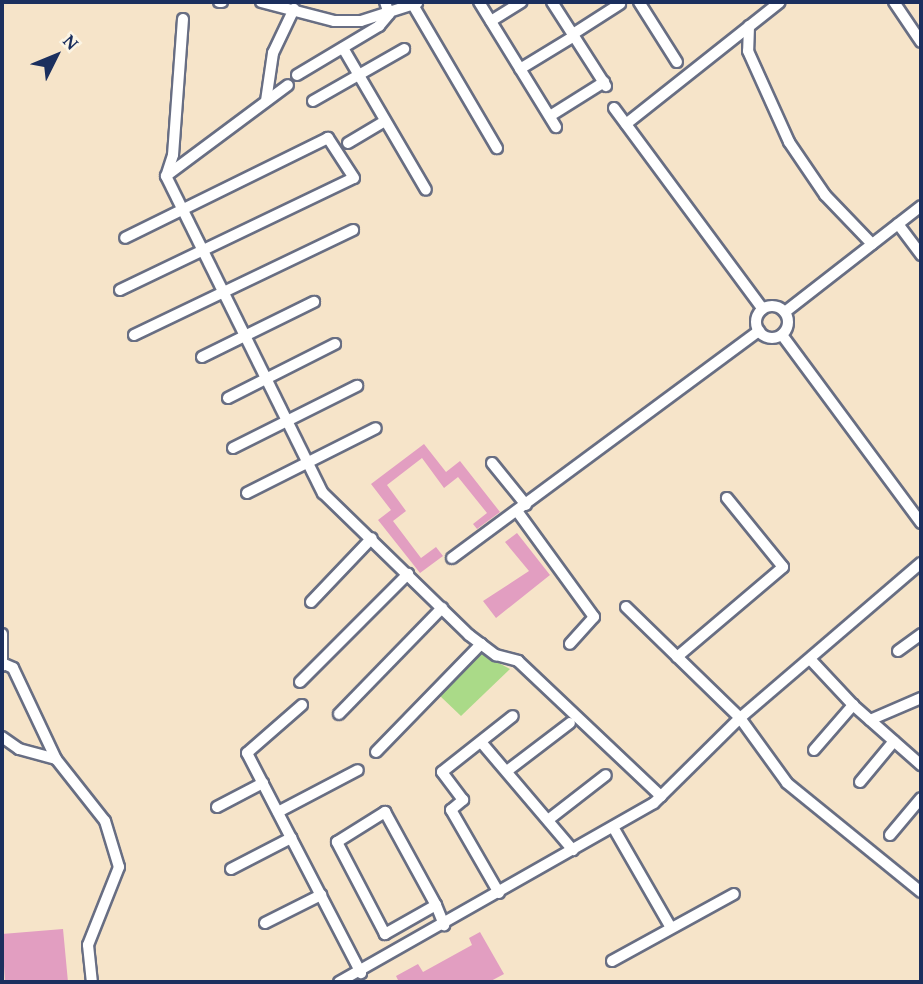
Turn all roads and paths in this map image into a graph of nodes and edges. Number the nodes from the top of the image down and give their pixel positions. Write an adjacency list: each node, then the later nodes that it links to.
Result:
1 (261, 2): 11 (street)
2 (385, 2): 12 (street)
3 (478, 2): 14 (street)
4 (522, 2): 14 (street)
5 (552, 2): 16 (street)
6 (639, 2): 20 (street)
7 (780, 2): 15 (street)
8 (894, 2): 17 (street)
9 (416, 3): 12 (street); 33 (street)
10 (620, 4): 16 (street)
11 (293, 10): 12 (street); 25 (street)
12 (388, 14): 18 (street)
13 (183, 19): 34 (street)
14 (491, 21): 21 (street)
15 (748, 26): 30 (street); 41 (street)
16 (573, 35): 21 (street); 28 (street)
17 (921, 42)
18 (342, 48): 22 (street); 23 (street)
19 (404, 49): 23 (street)
20 (677, 62)
21 (520, 69): 28 (street)
22 (297, 75)
23 (358, 75): 26 (street); 29 (street)
24 (288, 85): 25 (street)
25 (266, 101): 34 (street)
26 (313, 101)
27 (614, 108): 30 (street)
28 (550, 116): 31 (street)
29 (385, 121): 32 (street); 35 (street)
30 (626, 124): 47 (street)
31 (556, 127)
32 (348, 143)
33 (497, 148)
34 (166, 176): 37 (street)
35 (426, 190)
36 (921, 206): 38 (street)
37 (182, 210): 40 (street); 42 (street); 42 (street)
38 (898, 224): 41 (street); 43 (street)
39 (353, 230): 45 (street)
40 (125, 238)
41 (872, 244): 48 (street)
42 (202, 250): 44 (street); 45 (street)
43 (921, 255)
44 (120, 290)
45 (224, 294): 50 (street); 52 (street)
46 (314, 303): 52 (street)
47 (763, 309): 48 (street); 49 (street)
48 (785, 312): 51 (street)
49 (759, 331): 51 (street); 65 (street)
50 (134, 335)
51 (782, 335): 66 (street)
52 (244, 336): 54 (street); 55 (street)
53 (335, 344): 55 (street)
54 (202, 357)
55 (264, 380): 57 (street); 58 (street)
56 (356, 386): 58 (street)
57 (228, 398)
58 (285, 422): 60 (street); 61 (street)
59 (376, 428): 61 (street)
60 (233, 448)
61 (308, 463): 63 (street); 67 (street)
62 (492, 463): 65 (street)
63 (247, 493)
64 (727, 498): 79 (street)
65 (521, 508): 68 (street); 77 (street)
66 (921, 523)
67 (372, 538): 70 (street); 71 (street)
68 (452, 558)
69 (921, 563): 80 (street)
70 (408, 574): 73 (street); 82 (street)
71 (311, 602)
72 (626, 607): 79 (street)
73 (442, 608): 76 (street); 86 (street)
74 (2, 634): 81 (street)
75 (921, 634): 78 (street)
76 (481, 644): 95 (street); 103 (street)
77 (570, 644)
78 (898, 651)
79 (677, 657): 88 (street)
80 (810, 659): 85 (street); 88 (street)
81 (2, 665): 96 (street)
82 (300, 682)
83 (921, 698): 89 (street)
84 (302, 705): 102 (street)
85 (853, 705): 89 (street); 94 (street)
86 (339, 715)
87 (513, 716): 92 (street)
88 (740, 718): 103 (street); 113 (street)
89 (870, 720): 93 (street)
90 (570, 723): 99 (street)
91 (2, 737): 96 (street)
92 (481, 741): 99 (street); 114 (street)
93 (894, 741): 97 (street); 101 (street)
94 (814, 750)
95 (376, 752)
96 (56, 759): 125 (street)
97 (921, 765)
98 (358, 770): 106 (street)
99 (507, 771): 107 (street)
100 (606, 775): 107 (street)
101 (860, 782)
102 (263, 783): 105 (street); 106 (street)
103 (662, 796): 108 (street)
104 (921, 799): 109 (street)
105 (217, 807)
106 (278, 812): 110 (street)
107 (548, 820): 111 (street)
108 (613, 827): 111 (street); 120 (street)
109 (890, 835)
110 (291, 838): 112 (street); 116 (street)
111 (573, 850): 114 (street)
112 (231, 869)
113 (921, 892)
114 (499, 893): 119 (street)
115 (734, 894): 120 (street)
116 (321, 895): 118 (street); 124 (street)
117 (436, 905): 119 (street); 121 (street); 121 (street)
118 (265, 923)
119 (444, 925): 122 (street)
120 (671, 928): 123 (street)
121 (384, 934): 122 (street)
122 (394, 953): 124 (street)
123 (612, 961)
124 (361, 973): 126 (street)
125 (92, 982)
126 (339, 982)

